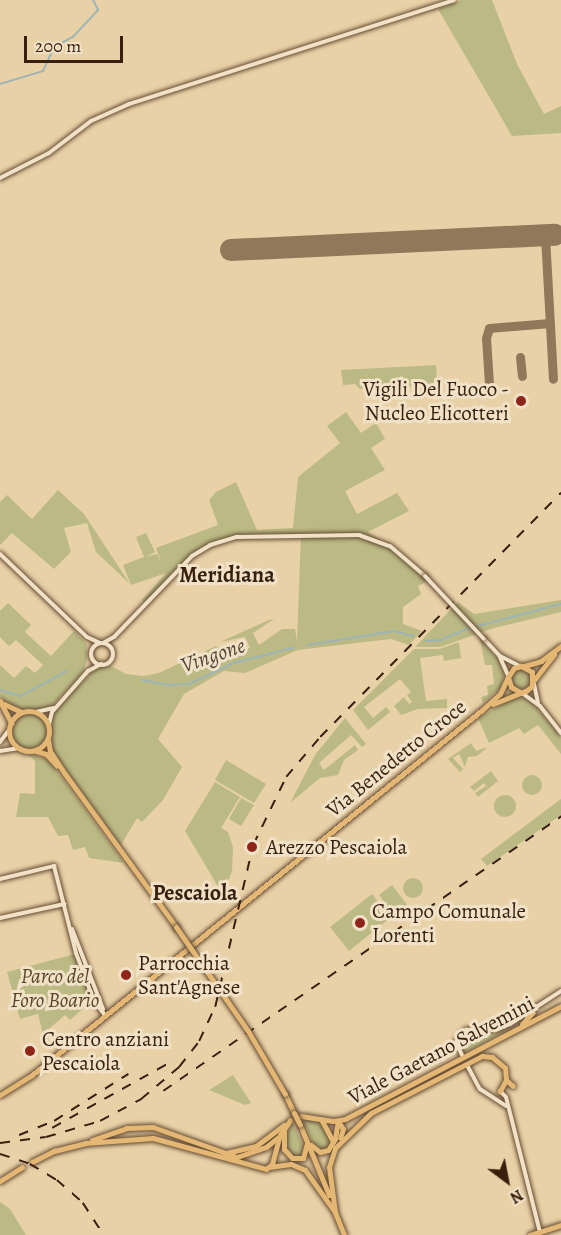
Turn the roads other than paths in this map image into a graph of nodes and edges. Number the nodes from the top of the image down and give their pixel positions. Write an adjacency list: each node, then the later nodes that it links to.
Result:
1 (454, 0): 2 (street)
2 (0, 178)
3 (0, 554): 4 (street)
4 (87, 637): 6 (street); 9 (street)
5 (114, 637): 6 (street); 8 (street); 11 (street, bridge)
6 (101, 643): 8 (street); 9 (street)
7 (561, 646): 13 (main road, Via Benedetto Croce); 16 (main road, Via Benedetto Croce)
8 (111, 649): 12 (street)
9 (92, 650): 10 (street)
10 (91, 656): 12 (street); 14 (street)
11 (499, 656): 13 (street); 15 (street)
12 (101, 664): 14 (street)
13 (521, 666): 15 (main road, Via Benedetto Croce); 16 (main road)
14 (87, 671): 19 (street)
15 (508, 677): 17 (main road); 21 (main road, Via Benedetto Croce)
16 (533, 681): 17 (main road, Via Benedetto Croce); 20 (street)
17 (520, 692): 20 (street); 21 (main road, Via Benedetto Croce)
18 (0, 701): 22 (main road); 24 (main road)
19 (57, 706): 23 (street); 25 (street)
20 (540, 706): 27 (street)
21 (482, 710): 41 (main road, Via Benedetto Croce)
22 (21, 712): 23 (main road); 24 (main road)
23 (36, 712): 25 (main road)
24 (11, 723): 26 (main road)
25 (48, 724): 28 (main road)
26 (9, 730): 29 (street); 30 (main road)
27 (561, 733)
28 (48, 740): 32 (main road); 33 (main road)
29 (0, 742)
30 (18, 748): 31 (street); 32 (main road)
31 (0, 751)
32 (34, 751): 33 (main road)
33 (65, 774): 62 (main road, bridge)
34 (0, 879): 35 (street)
35 (64, 904): 36 (street); 39 (street)
36 (0, 918)
37 (561, 991): 40 (street)
38 (561, 1006): 43 (main road, Viale Gaetano Salvemini)
39 (100, 1008): 41 (street); 42 (street)
40 (533, 1012): 43 (main road); 44 (street)
41 (108, 1013): 42 (main road, Via Benedetto Croce)
42 (97, 1022): 51 (main road, Via Benedetto Croce)
43 (501, 1038): 44 (main road, Viale Gaetano Salvemini)
44 (464, 1056): 47 (main road); 56 (main road, Viale Gaetano Salvemini)
45 (467, 1065): 50 (street)
46 (506, 1080): 47 (main road); 48 (main road); 49 (main road)
47 (421, 1085): 64 (main road)
48 (513, 1086)
49 (501, 1091): 50 (street); 52 (street); 53 (street)
50 (488, 1093): 52 (street)
51 (0, 1095)
52 (503, 1102): 53 (street)
53 (507, 1107): 77 (street)
54 (301, 1116): 55 (main road, Viale Gaetano Salvemini)
55 (319, 1118): 56 (main road, Viale Gaetano Salvemini); 64 (main road)
56 (338, 1121): 64 (main road)
57 (150, 1127): 59 (main road); 61 (main road); 65 (main road)
58 (284, 1128): 60 (main road); 67 (main road); 69 (main road)
59 (174, 1132): 63 (main road); 67 (main road)
60 (280, 1135): 66 (main road); 68 (main road)
61 (140, 1138): 63 (main road); 65 (main road)
62 (307, 1138): 64 (main road); 69 (main road); 75 (main road)
63 (171, 1142): 71 (main road)
64 (336, 1142): 75 (main road)
65 (86, 1143): 70 (main road)
66 (260, 1149): 67 (main road); 68 (main road); 71 (main road)
67 (212, 1151)
68 (273, 1155): 69 (main road); 73 (main road)
69 (296, 1160)
70 (32, 1162)
71 (255, 1165): 73 (main road)
72 (22, 1167): 74 (main road)
73 (267, 1168): 75 (main road)
74 (0, 1181)
75 (335, 1212): 78 (main road)
76 (561, 1224): 77 (main road)
77 (540, 1232): 79 (main road)
78 (344, 1235)
79 (530, 1235)

